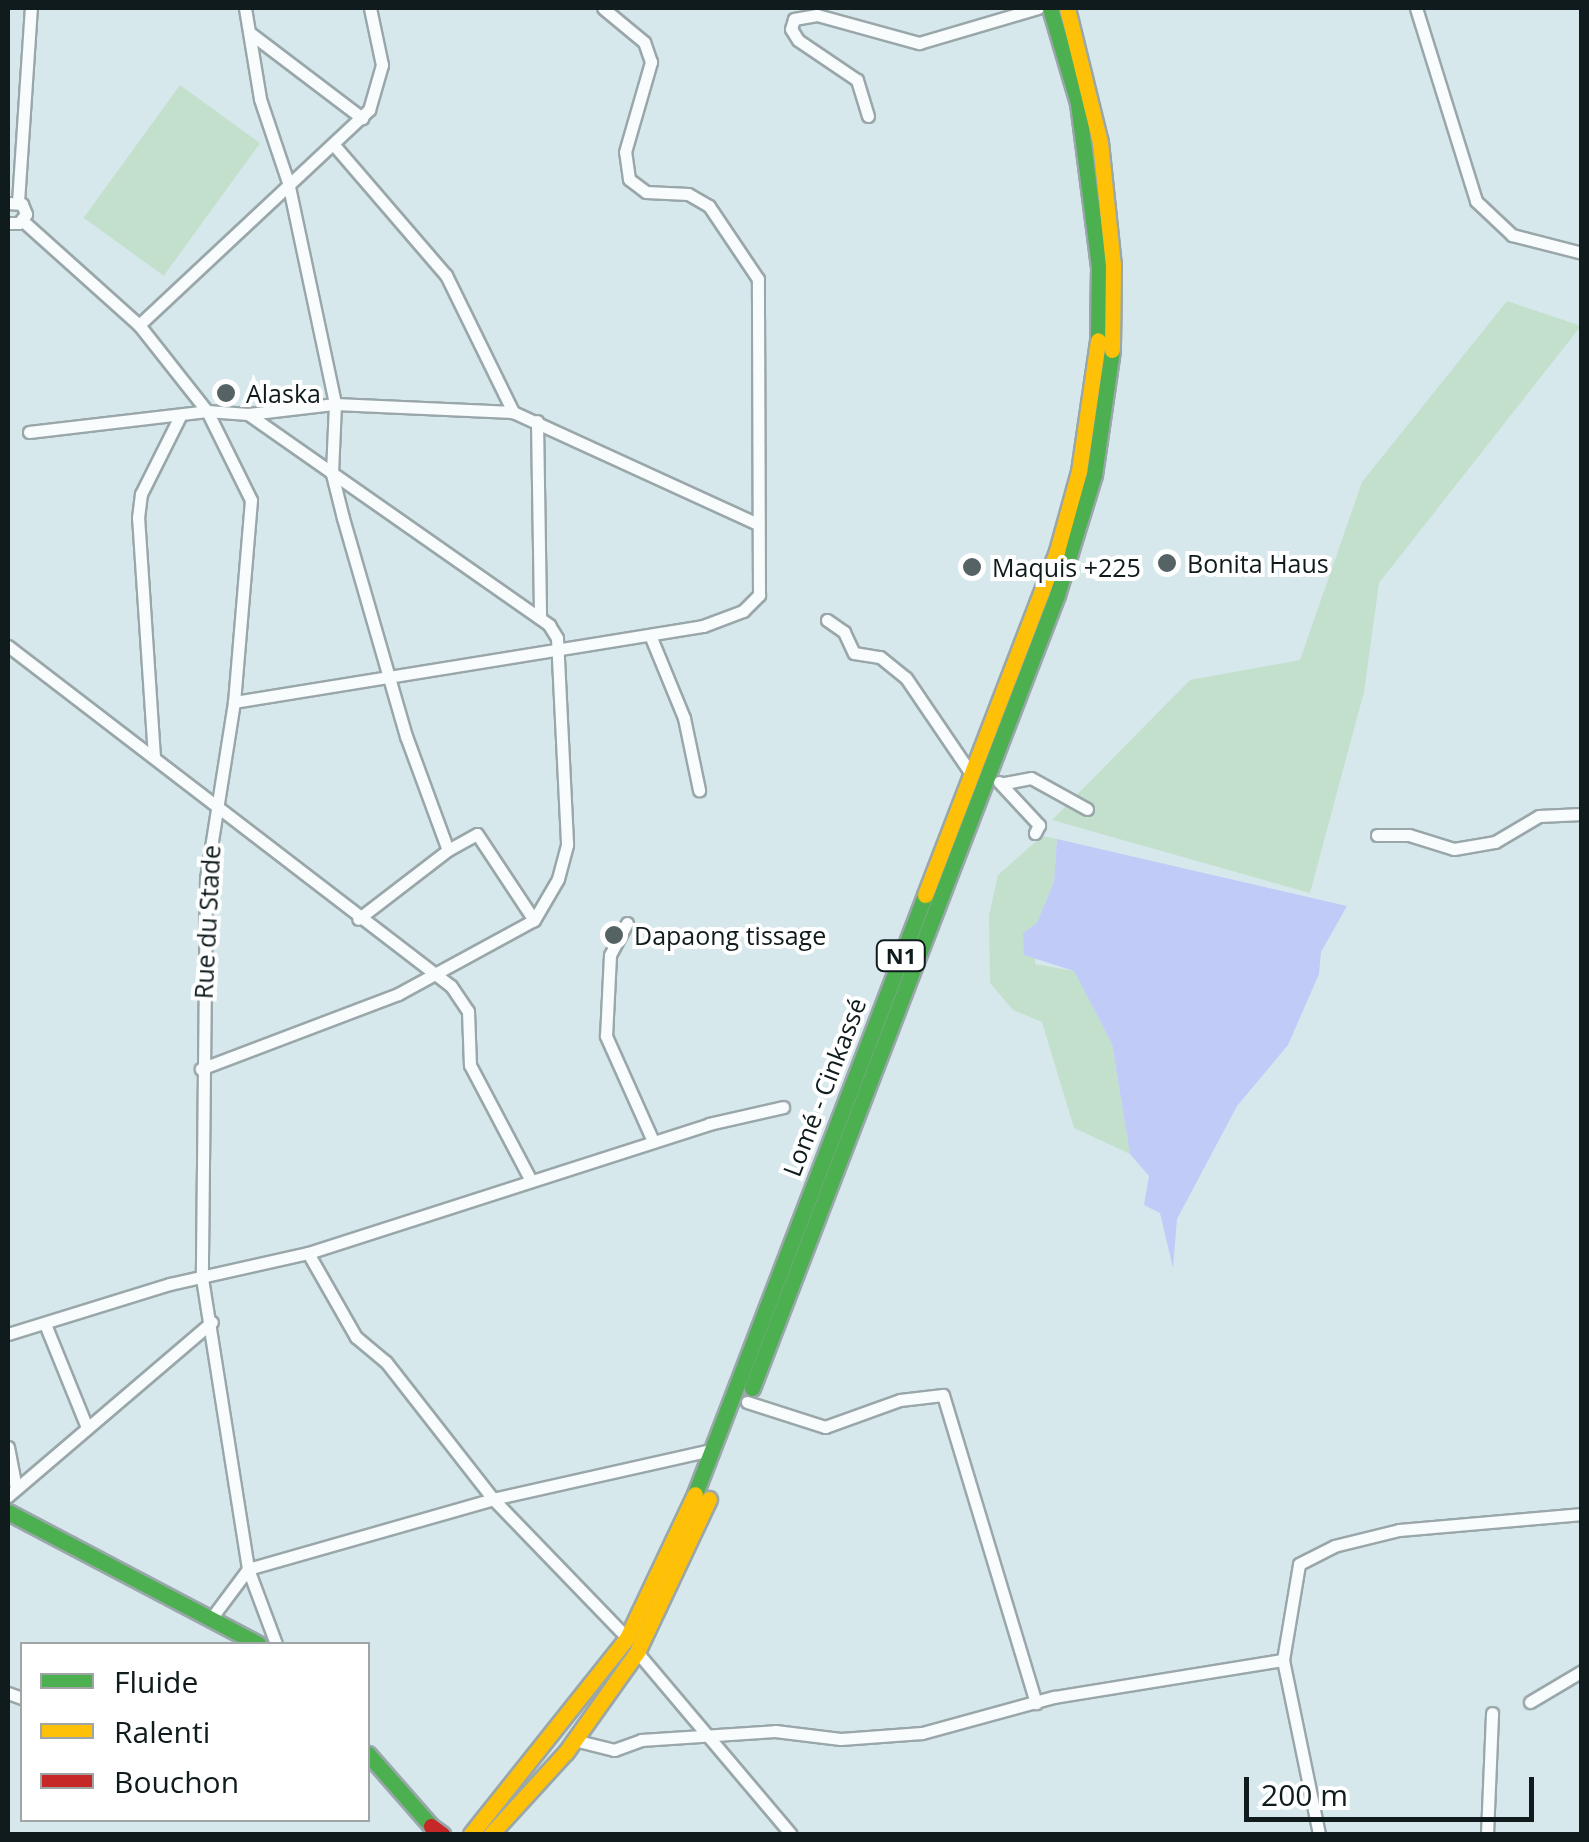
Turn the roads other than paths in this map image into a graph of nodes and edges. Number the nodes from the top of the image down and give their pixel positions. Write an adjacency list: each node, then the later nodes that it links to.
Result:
1 (31, 8): 14 (street)
2 (245, 8): 9 (street)
3 (370, 8): 11 (street)
4 (603, 8): 28 (street)
5 (1038, 8): 10 (street)
6 (1050, 8): 19 (main road, Lomé - Cinkassé / N1)
7 (1067, 8): 19 (main road, Lomé - Cinkassé / N1)
8 (1416, 8): 17 (street)
9 (250, 33): 11 (street); 13 (street)
10 (868, 116)
11 (362, 118): 12 (street)
12 (334, 145): 13 (street); 22 (street)
13 (288, 182): 18 (street); 20 (street)
14 (13, 203): 15 (street)
15 (22, 221): 16 (street); 18 (street, Rue du Stade)
16 (8, 223)
17 (1582, 253)
18 (139, 325): 21 (street, Rue du Stade)
19 (1105, 359): 37 (main road, Lomé - Cinkassé / N1)
20 (335, 404): 22 (street); 23 (street); 27 (street)
21 (207, 411): 23 (street); 24 (street); 35 (street, Rue du Stade)
22 (513, 412): 25 (street)
23 (248, 414): 27 (street)
24 (180, 416): 26 (street); 36 (street)
25 (537, 421): 28 (street); 29 (street)
26 (29, 432)
27 (332, 474): 29 (street); 34 (street)
28 (758, 524): 31 (street)
29 (540, 618): 33 (street)
30 (827, 620): 37 (street)
31 (650, 635): 33 (street); 39 (street)
32 (8, 646): 36 (street)
33 (557, 654): 34 (street); 47 (street)
34 (389, 673): 35 (street); 45 (street)
35 (234, 702): 41 (street, Rue du Stade)
36 (154, 758): 41 (street)
37 (978, 778): 38 (street); 59 (main road, Lomé - Cinkassé / N1); 62 (main road, Lomé - Cinkassé / N1)
38 (1005, 784): 40 (street); 43 (street)
39 (700, 790)
40 (1086, 809)
41 (217, 811): 46 (street); 50 (street, Rue du Stade)
42 (1582, 814): 44 (street)
43 (1035, 833)
44 (1377, 835)
45 (448, 850): 46 (street); 47 (street)
46 (358, 919): 49 (street)
47 (534, 920): 49 (street)
48 (627, 922): 52 (street)
49 (434, 976): 50 (street); 53 (street)
50 (201, 1069): 55 (street, Rue du Stade)
51 (783, 1107): 52 (street)
52 (653, 1141): 53 (street)
53 (530, 1180): 54 (street)
54 (308, 1253): 55 (street); 64 (street)
55 (202, 1278): 56 (street, Rue du Stade); 57 (street)
56 (212, 1322): 60 (street); 67 (street, Rue du Stade)
57 (45, 1324): 58 (street); 60 (street)
58 (8, 1334)
59 (747, 1402): 62 (main road, Lomé - Cinkassé / N1); 75 (street)
60 (86, 1425): 63 (street)
61 (8, 1447): 63 (street)
62 (722, 1450): 64 (street); 71 (main road, Lomé - Cinkassé / N1)
63 (12, 1492)
64 (493, 1498): 67 (street); 71 (street)
65 (8, 1512): 68 (main road)
66 (1582, 1514): 72 (street)
67 (248, 1570): 68 (street); 70 (street, Rue du Stade)
68 (213, 1616): 69 (main road)
69 (255, 1642)
70 (275, 1642)
71 (632, 1645): 77 (street); 78 (main road, Lomé - Cinkassé / N1); 81 (main road, Lomé - Cinkassé / N1)
72 (1283, 1660): 75 (street); 84 (street)
73 (1582, 1671): 74 (street)
74 (1530, 1702)
75 (1036, 1703): 77 (street)
76 (1492, 1712): 85 (street)
77 (706, 1736): 78 (street); 83 (street)
78 (574, 1740): 82 (main road, Lomé - Cinkassé / N1)
79 (370, 1756): 80 (main road)
80 (437, 1832)
81 (471, 1834)
82 (492, 1834)
83 (792, 1834)
84 (1319, 1834)
85 (1487, 1834)

